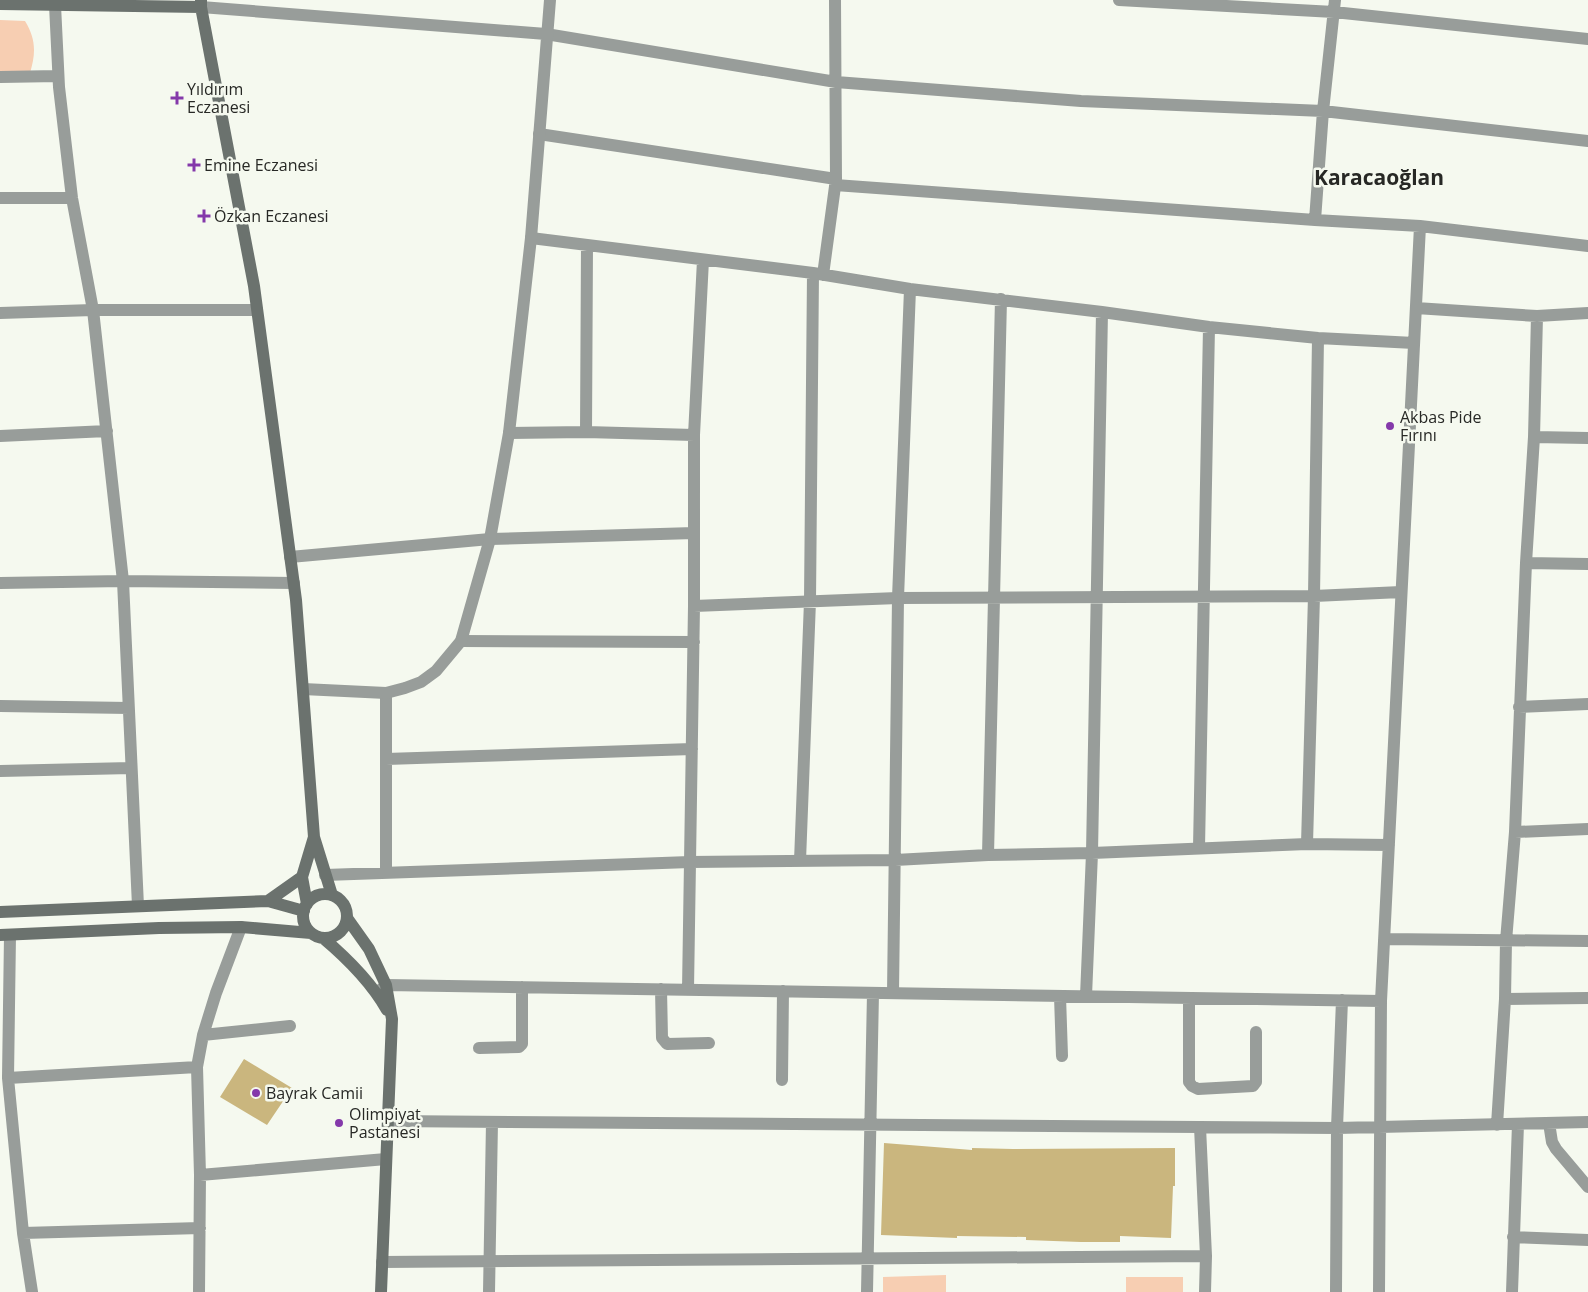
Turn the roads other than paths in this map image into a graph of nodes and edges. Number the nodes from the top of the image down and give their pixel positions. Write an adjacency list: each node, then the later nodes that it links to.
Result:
1 (550, 0): 8 (street)
2 (835, 0): 12 (street)
3 (1119, 0): 7 (street)
4 (201, 3): 6 (main road); 8 (street); 30 (main road)
5 (0, 4): 6 (main road)
6 (54, 4): 10 (street)
7 (1334, 6): 9 (street); 13 (street)
8 (546, 34): 12 (street); 14 (street)
9 (1588, 39)
10 (58, 76): 11 (street); 18 (street)
11 (0, 77)
12 (836, 82): 13 (street); 16 (street)
13 (1323, 111): 15 (street); 19 (street)
14 (539, 134): 16 (street); 21 (street)
15 (1588, 140)
16 (835, 182): 19 (street); 25 (street)
17 (0, 198): 18 (street)
18 (72, 198): 29 (street)
19 (1315, 220): 20 (street)
20 (1420, 226): 23 (street); 28 (street)
21 (531, 238): 22 (street); 40 (street)
22 (587, 245): 24 (street); 39 (street)
23 (1588, 246)
24 (703, 260): 25 (street); 41 (street)
25 (818, 274): 26 (street); 59 (street)
26 (910, 289): 27 (street); 57 (street)
27 (1001, 299): 31 (street); 58 (street)
28 (1416, 308): 34 (street); 37 (street)
29 (93, 310): 30 (street); 32 (street); 38 (street)
30 (257, 310): 47 (main road)
31 (1102, 312): 35 (street); 56 (street)
32 (0, 313)
33 (1588, 313): 34 (street)
34 (1537, 316): 43 (street)
35 (1209, 327): 36 (street); 54 (street)
36 (1318, 338): 37 (street); 55 (street)
37 (1414, 343): 53 (street)
38 (107, 431): 42 (street); 50 (street)
39 (586, 432): 40 (street); 41 (street)
40 (509, 433): 46 (street)
41 (694, 435): 45 (street)
42 (0, 436)
43 (1534, 437): 44 (street); 48 (street)
44 (1588, 438)
45 (694, 533): 46 (street); 60 (street)
46 (490, 539): 47 (street); 61 (street)
47 (290, 556): 52 (main road)
48 (1526, 562): 49 (street); 67 (street)
49 (1588, 564)
50 (123, 581): 51 (street); 52 (street); 68 (street)
51 (0, 583)
52 (294, 583): 63 (main road)
53 (1402, 592): 55 (street); 77 (street)
54 (1204, 596): 55 (street); 56 (street); 78 (street)
55 (1314, 596): 76 (street)
56 (1097, 597): 58 (street); 79 (street)
57 (898, 598): 58 (street); 59 (street); 81 (street)
58 (994, 598): 80 (street)
59 (810, 601): 60 (street); 82 (street)
60 (694, 606): 62 (street)
61 (461, 641): 62 (street); 64 (street)
62 (694, 642): 69 (street)
63 (303, 689): 64 (street); 75 (main road)
64 (386, 693): 70 (street)
65 (1588, 704): 67 (street)
66 (0, 706): 68 (street)
67 (1519, 707): 74 (street)
68 (129, 708): 71 (street)
69 (692, 749): 70 (street); 83 (street)
70 (386, 759): 84 (street)
71 (131, 768): 72 (street); 89 (street)
72 (0, 771)
73 (1588, 828): 74 (street)
74 (1514, 832): 98 (street)
75 (314, 837): 85 (main road); 86 (main road)
76 (1307, 844): 77 (street); 78 (street)
77 (1389, 846): 97 (street)
78 (1199, 848): 79 (street)
79 (1092, 853): 80 (street); 108 (street)
80 (988, 855): 81 (street)
81 (895, 860): 82 (street); 106 (street)
82 (800, 861): 83 (street)
83 (690, 862): 84 (street); 103 (street)
84 (386, 873): 85 (street)
85 (325, 875): 87 (main road)
86 (302, 877): 88 (main road); 90 (main road)
87 (332, 895): 90 (main road); 92 (main road)
88 (268, 901): 89 (main road); 90 (main road)
89 (138, 906): 91 (main road)
90 (305, 908): 94 (main road)
91 (0, 912)
92 (347, 918): 96 (main road); 101 (main road)
93 (241, 926): 94 (main road); 95 (main road); 116 (street)
94 (311, 933): 96 (main road)
95 (5, 935): 121 (street)
96 (323, 938): 101 (main road)
97 (1384, 939): 98 (street); 113 (street)
98 (1506, 941): 99 (street); 111 (street)
99 (1588, 941)
100 (522, 987): 101 (street); 102 (street); 118 (street)
101 (382, 989): 123 (main road)
102 (660, 989): 103 (street); 117 (street)
103 (688, 990): 104 (street)
104 (783, 991): 105 (street); 122 (street)
105 (873, 993): 106 (street); 128 (street)
106 (893, 993): 107 (street)
107 (1060, 996): 108 (street); 119 (street)
108 (1086, 996): 109 (street)
109 (1189, 998): 112 (street); 115 (street)
110 (1588, 998): 111 (street)
111 (1505, 999): 129 (street)
112 (1342, 1000): 113 (street); 131 (street)
113 (1381, 1001): 132 (street)
114 (290, 1026): 116 (street)
115 (1256, 1032)
116 (203, 1035): 120 (street)
117 (709, 1043)
118 (479, 1048)
119 (1062, 1056)
120 (197, 1067): 121 (street); 134 (street)
121 (8, 1078): 137 (street)
122 (782, 1080)
123 (388, 1121): 124 (street); 133 (main road)
124 (492, 1122): 128 (street); 142 (street)
125 (1588, 1122): 127 (street)
126 (1518, 1124): 127 (street); 129 (street); 138 (street)
127 (1549, 1124): 135 (street)
128 (869, 1125): 130 (street); 141 (street)
129 (1497, 1125): 132 (street)
130 (1200, 1128): 131 (street); 140 (street)
131 (1337, 1128): 132 (street); 150 (street)
132 (1381, 1128): 151 (street)
133 (386, 1160): 134 (street); 143 (main road)
134 (200, 1176): 136 (street)
135 (1588, 1187)
136 (200, 1228): 137 (street); 145 (street)
137 (23, 1233): 144 (street)
138 (1513, 1236): 139 (street); 152 (street)
139 (1588, 1240)
140 (1206, 1256): 141 (street); 149 (street)
141 (867, 1258): 142 (street); 148 (street)
142 (490, 1260): 143 (street); 147 (street)
143 (382, 1262): 146 (main road)
144 (32, 1292)
145 (199, 1292)
146 (380, 1292)
147 (489, 1292)
148 (867, 1292)
149 (1205, 1292)
150 (1336, 1292)
151 (1379, 1292)
152 (1512, 1292)

